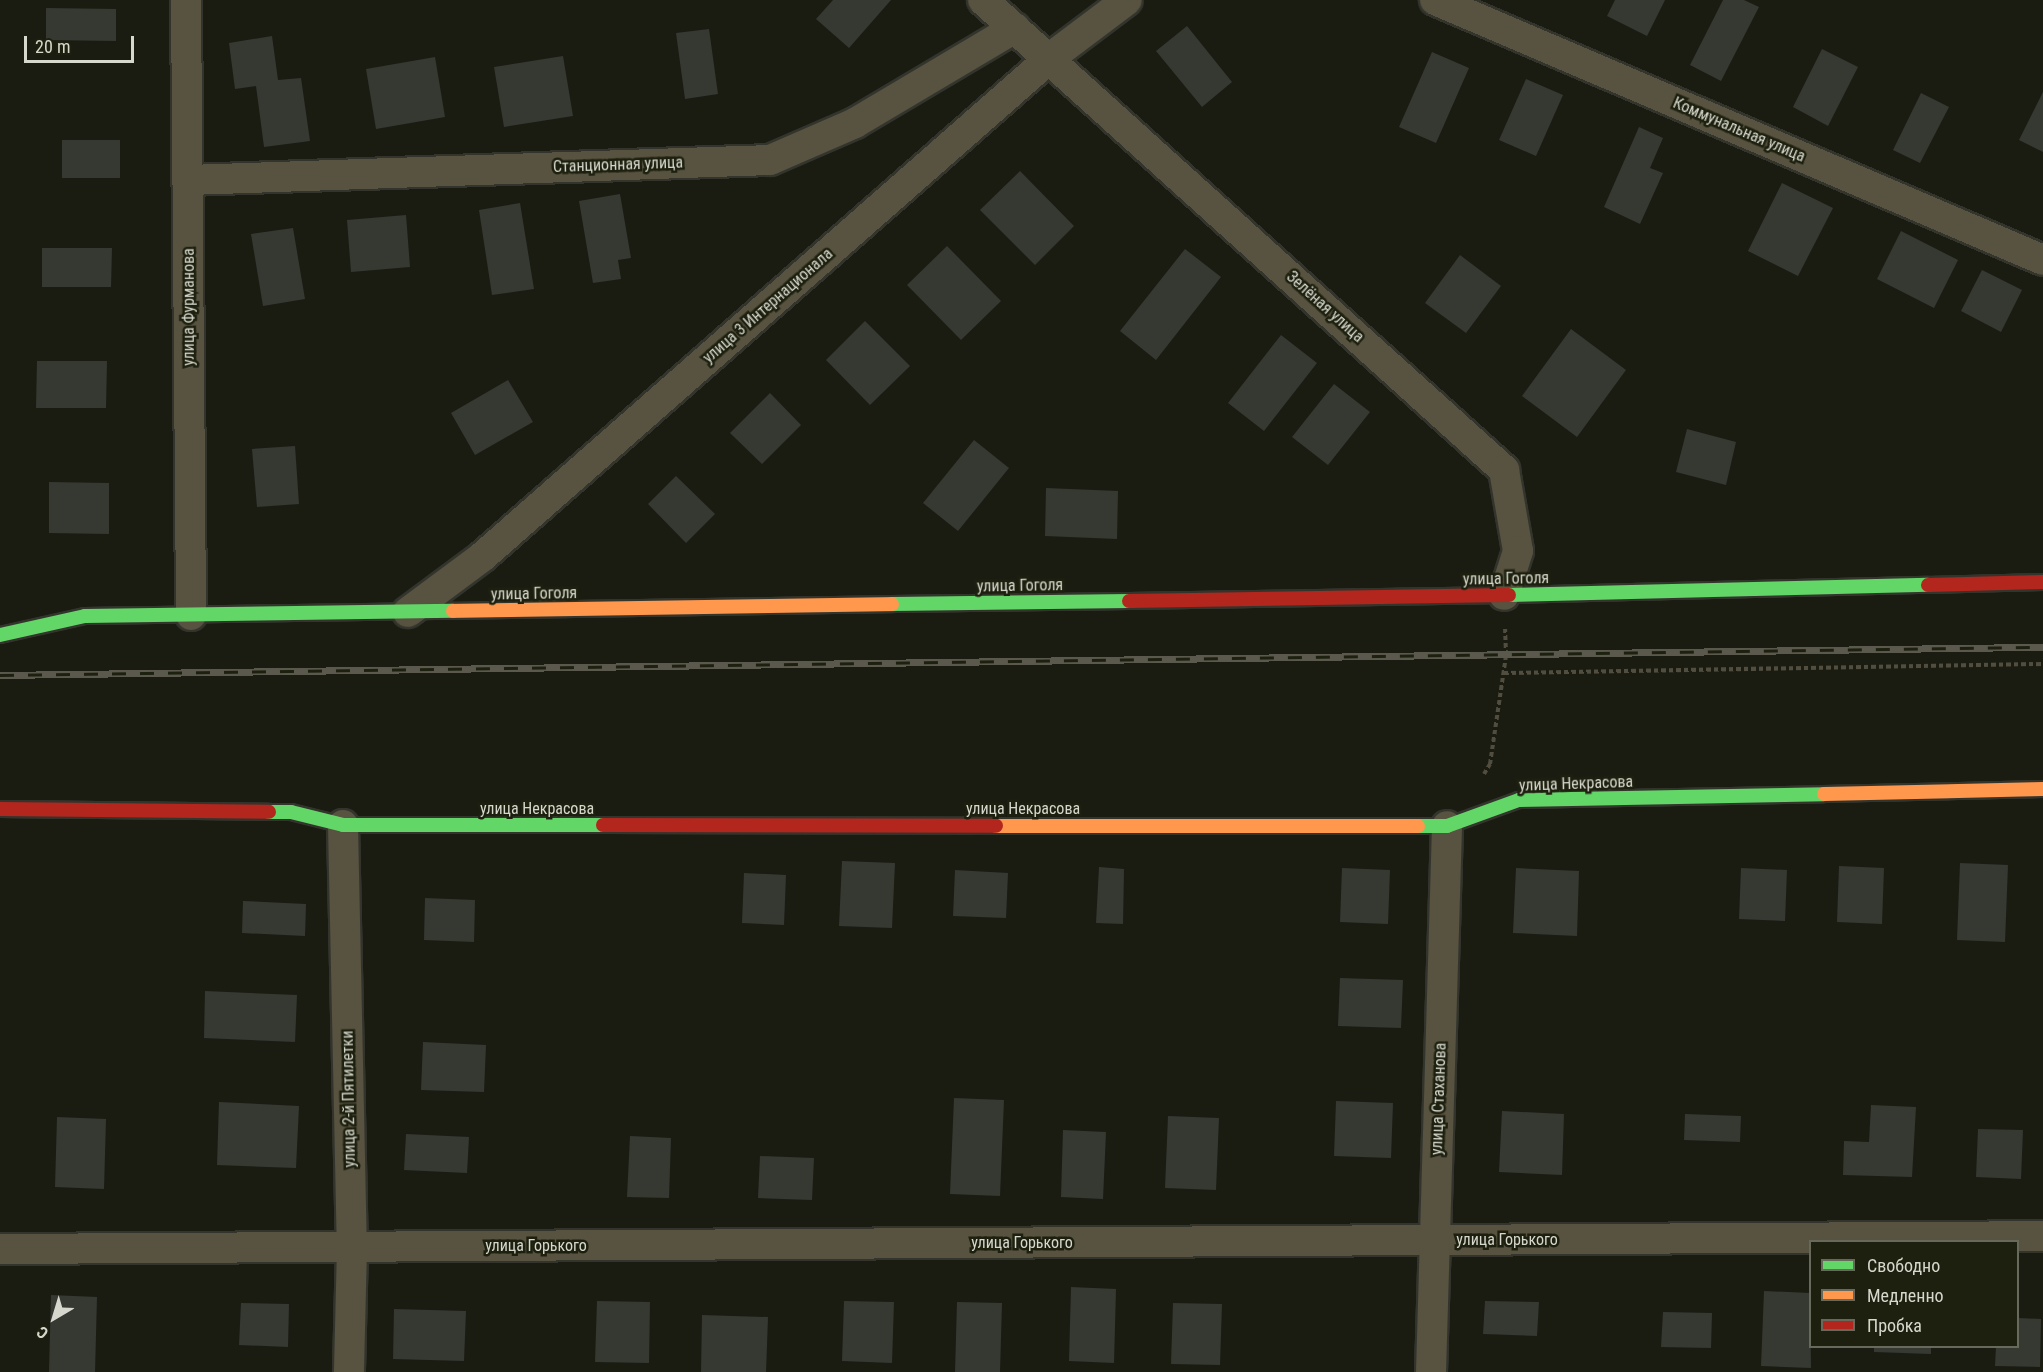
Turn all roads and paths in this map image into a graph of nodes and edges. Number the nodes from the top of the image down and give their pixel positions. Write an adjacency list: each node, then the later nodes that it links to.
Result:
1 (186, 0): 7 (street, улица Фурманова)
2 (982, 0): 5 (street, Зелёная улица)
3 (1127, 0): 6 (street, улица 3 Интернационала)
4 (1435, 0): 8 (street, Коммунальная улица)
5 (1015, 28): 6 (street, Зелёная улица); 7 (street, Станционная улица)
6 (1050, 58): 10 (street, Зелёная улица); 11 (street, улица 3 Интернационала)
7 (189, 180): 12 (street, улица Фурманова)
8 (2043, 260)
9 (2043, 582): 10 (street, улица Гоголя)
10 (1504, 595): 11 (street, улица Гоголя); 15 (path)
11 (408, 612): 12 (street, улица Гоголя)
12 (191, 615): 13 (street, улица Гоголя)
13 (0, 635)
14 (2043, 664): 15 (path)
15 (1504, 673): 16 (path)
16 (1478, 782)
17 (2043, 789): 20 (street, улица Некрасова)
18 (0, 809): 19 (street, улица Некрасова)
19 (343, 825): 20 (street, улица Некрасова); 23 (street, улица 2-й Пятилетки)
20 (1448, 825): 22 (street, улица Стаханова)
21 (2043, 1236): 22 (street, улица Горького)
22 (1434, 1240): 23 (street, улица Горького); 26 (street, улица Стаханова)
23 (352, 1247): 24 (street, улица Горького); 25 (street, улица 2-й Пятилетки)
24 (0, 1249)
25 (349, 1372)
26 (1431, 1372)

